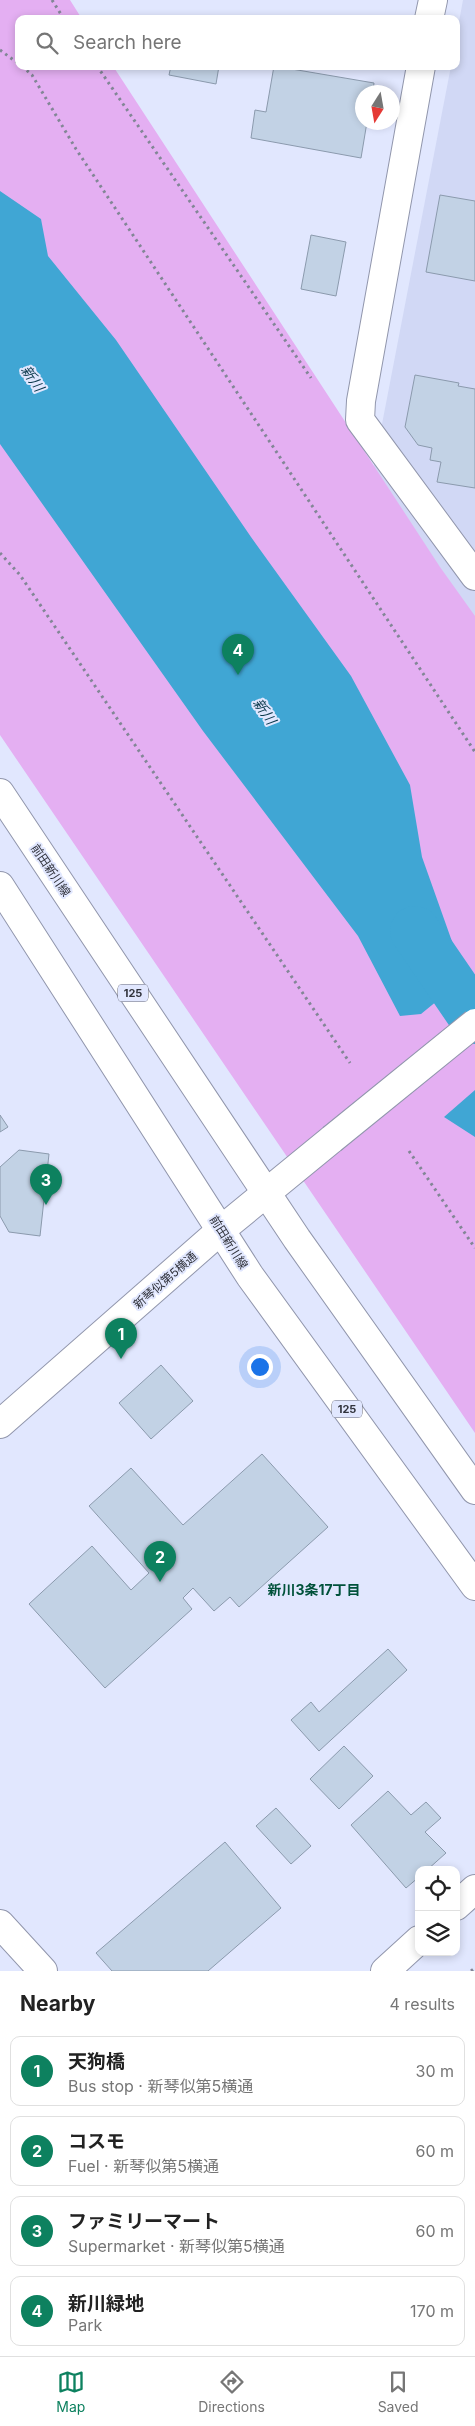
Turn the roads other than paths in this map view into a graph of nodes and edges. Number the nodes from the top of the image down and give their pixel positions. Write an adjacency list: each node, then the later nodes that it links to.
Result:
1 (433, 0): 2 (main road)
2 (430, 15)
3 (420, 70): 4 (main road)
4 (475, 576)
5 (0, 793): 8 (main road, 前田新川線 / 125)
6 (0, 886): 9 (main road, 前田新川線 / 125)
7 (475, 1023): 8 (main road, 新琴似第5横通, bridge)
8 (266, 1193): 9 (main road, 新琴似第5横通); 11 (main road, 前田新川線 / 125)
9 (220, 1230): 10 (main road, 新琴似第5横通); 12 (main road, 前田新川線 / 125)
10 (0, 1424)
11 (475, 1490)
12 (475, 1586)
13 (475, 1889): 14 (main road)
14 (460, 1902)
15 (0, 1924): 17 (main road)
16 (415, 1944): 18 (main road)
17 (43, 1971)
18 (386, 1971)

